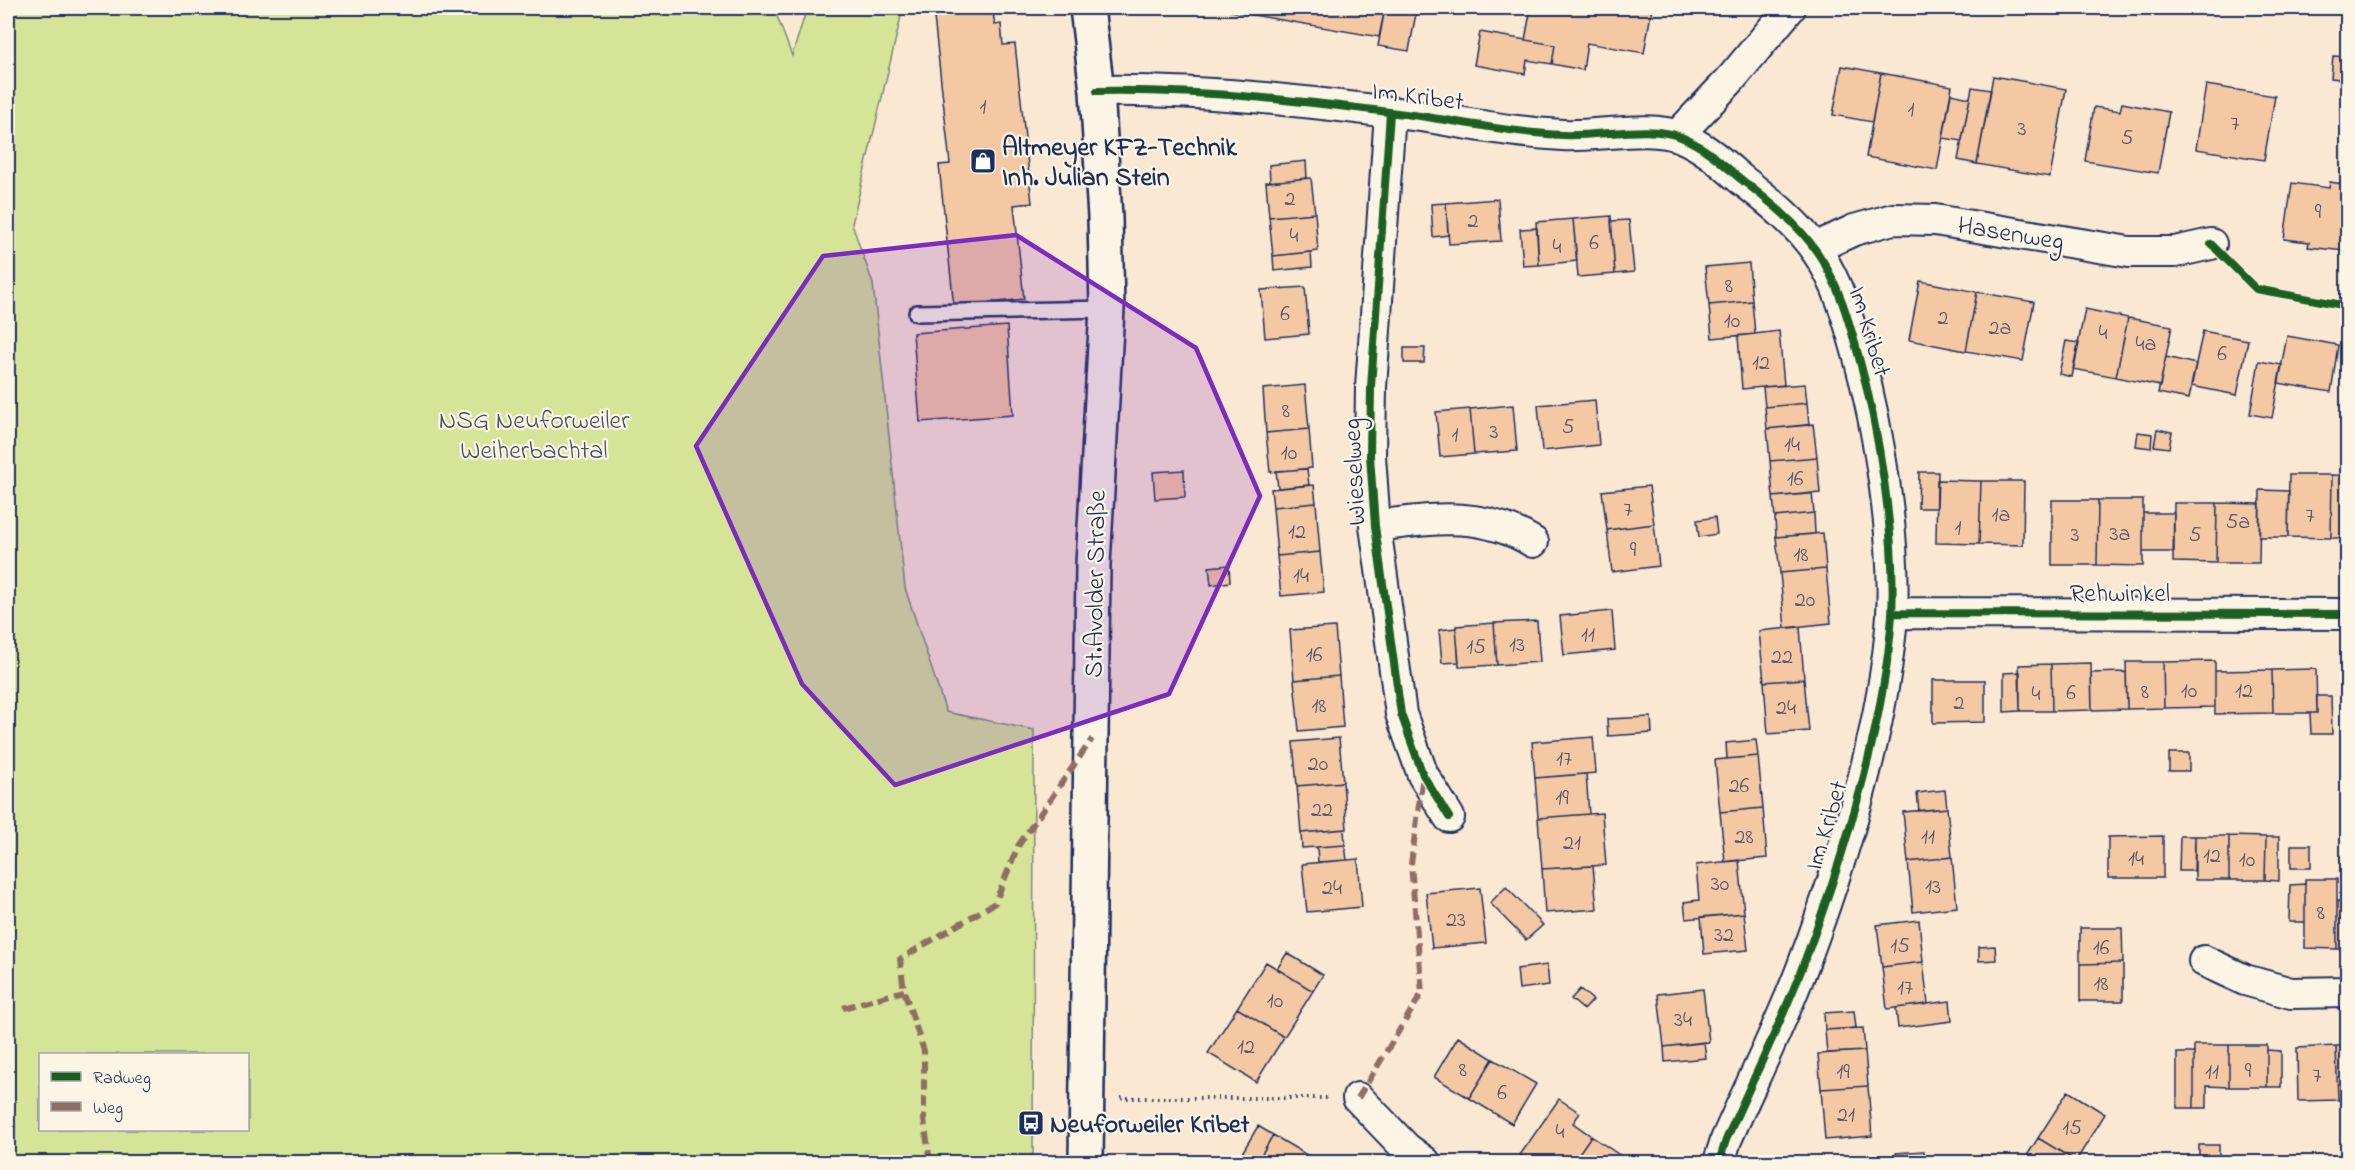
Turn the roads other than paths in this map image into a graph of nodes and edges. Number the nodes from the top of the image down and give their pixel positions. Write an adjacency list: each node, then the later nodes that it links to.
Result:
1 (1087, 8): 3 (main road, St.Avolder Straße)
2 (1791, 8): 5 (street)
3 (1098, 91): 4 (street, Im Kribet); 8 (main road, St.Avolder Straße)
4 (1390, 113): 5 (street, Im Kribet); 10 (street, Wieselweg)
5 (1678, 135): 7 (street, Im Kribet)
6 (2211, 244): 7 (street, Hasenweg)
7 (1815, 248): 12 (street, Im Kribet)
8 (1107, 309): 9 (lane); 18 (main road, St.Avolder Straße)
9 (917, 313)
10 (1376, 526): 11 (street, Wieselweg); 14 (street, Wieselweg)
11 (1533, 542)
12 (1892, 613): 13 (street, Rehwinkel); 20 (street, Im Kribet)
13 (2348, 614)
14 (1449, 817)
15 (2204, 961): 16 (street)
16 (2348, 992)
17 (1358, 1098): 19 (street)
18 (1086, 1162)
19 (1425, 1162)
20 (1719, 1162)

